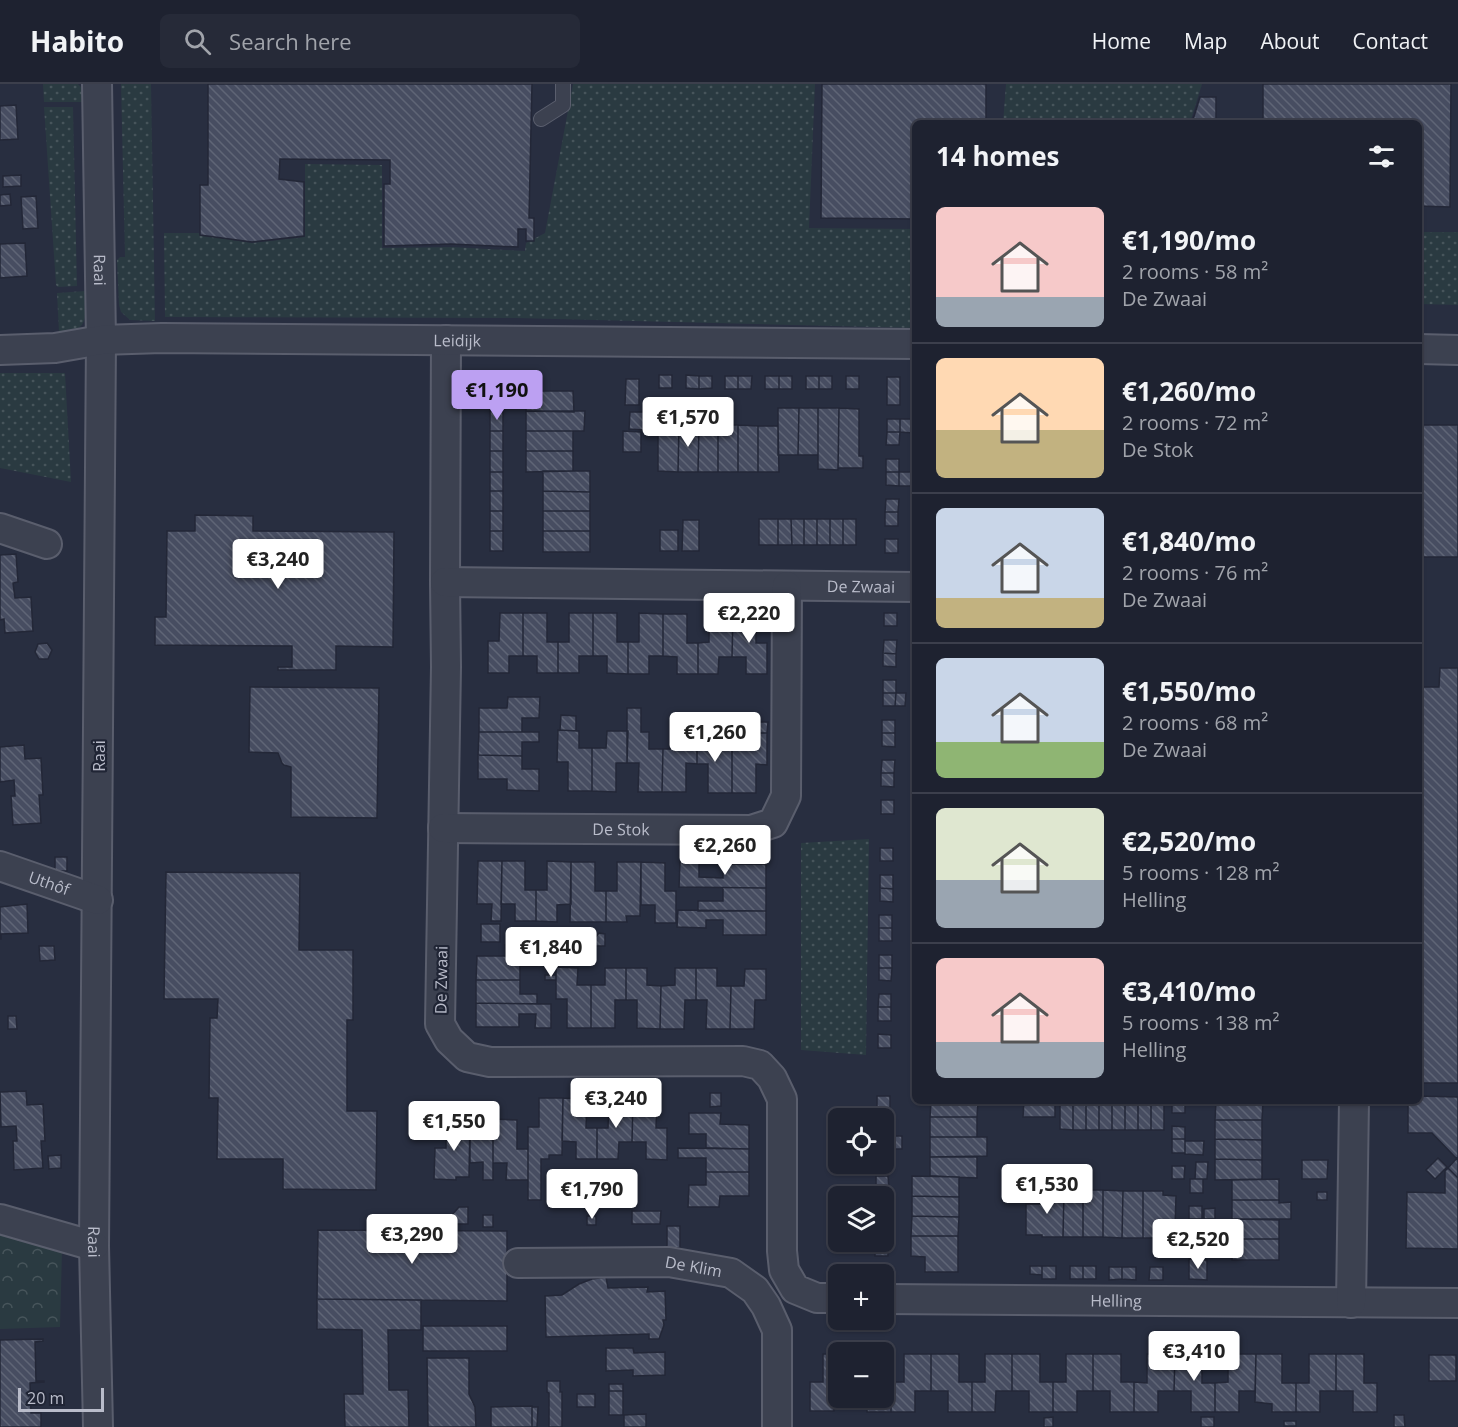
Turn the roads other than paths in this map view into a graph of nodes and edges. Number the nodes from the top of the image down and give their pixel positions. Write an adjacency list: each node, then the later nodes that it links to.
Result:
1 (98, 84): 4 (street, Raai)
2 (563, 84): 3 (lane)
3 (541, 119)
4 (101, 340): 5 (street, Leidijk); 8 (street, Leidijk); 17 (street, Raai)
5 (446, 340): 6 (street, Leidijk); 12 (street, De Zwaai)
6 (912, 344)
7 (1422, 349): 9 (street)
8 (0, 350)
9 (1458, 350)
10 (0, 528): 11 (street)
11 (47, 544)
12 (445, 582): 13 (street, De Zwaai); 15 (street, De Zwaai)
13 (787, 586): 14 (street, De Zwaai); 15 (street, De Stok)
14 (912, 587)
15 (443, 828): 22 (street, De Zwaai)
16 (0, 866): 17 (street, Uthôf)
17 (98, 900): 20 (street, Raai)
18 (1354, 1104): 24 (street)
19 (0, 1219): 20 (street)
20 (94, 1246): 26 (street, Raai)
21 (518, 1263): 27 (street, De Klim)
22 (828, 1298)
23 (894, 1299): 24 (street, Helling)
24 (1351, 1303): 25 (street, Helling)
25 (1458, 1303)
26 (98, 1427)
27 (777, 1427)

